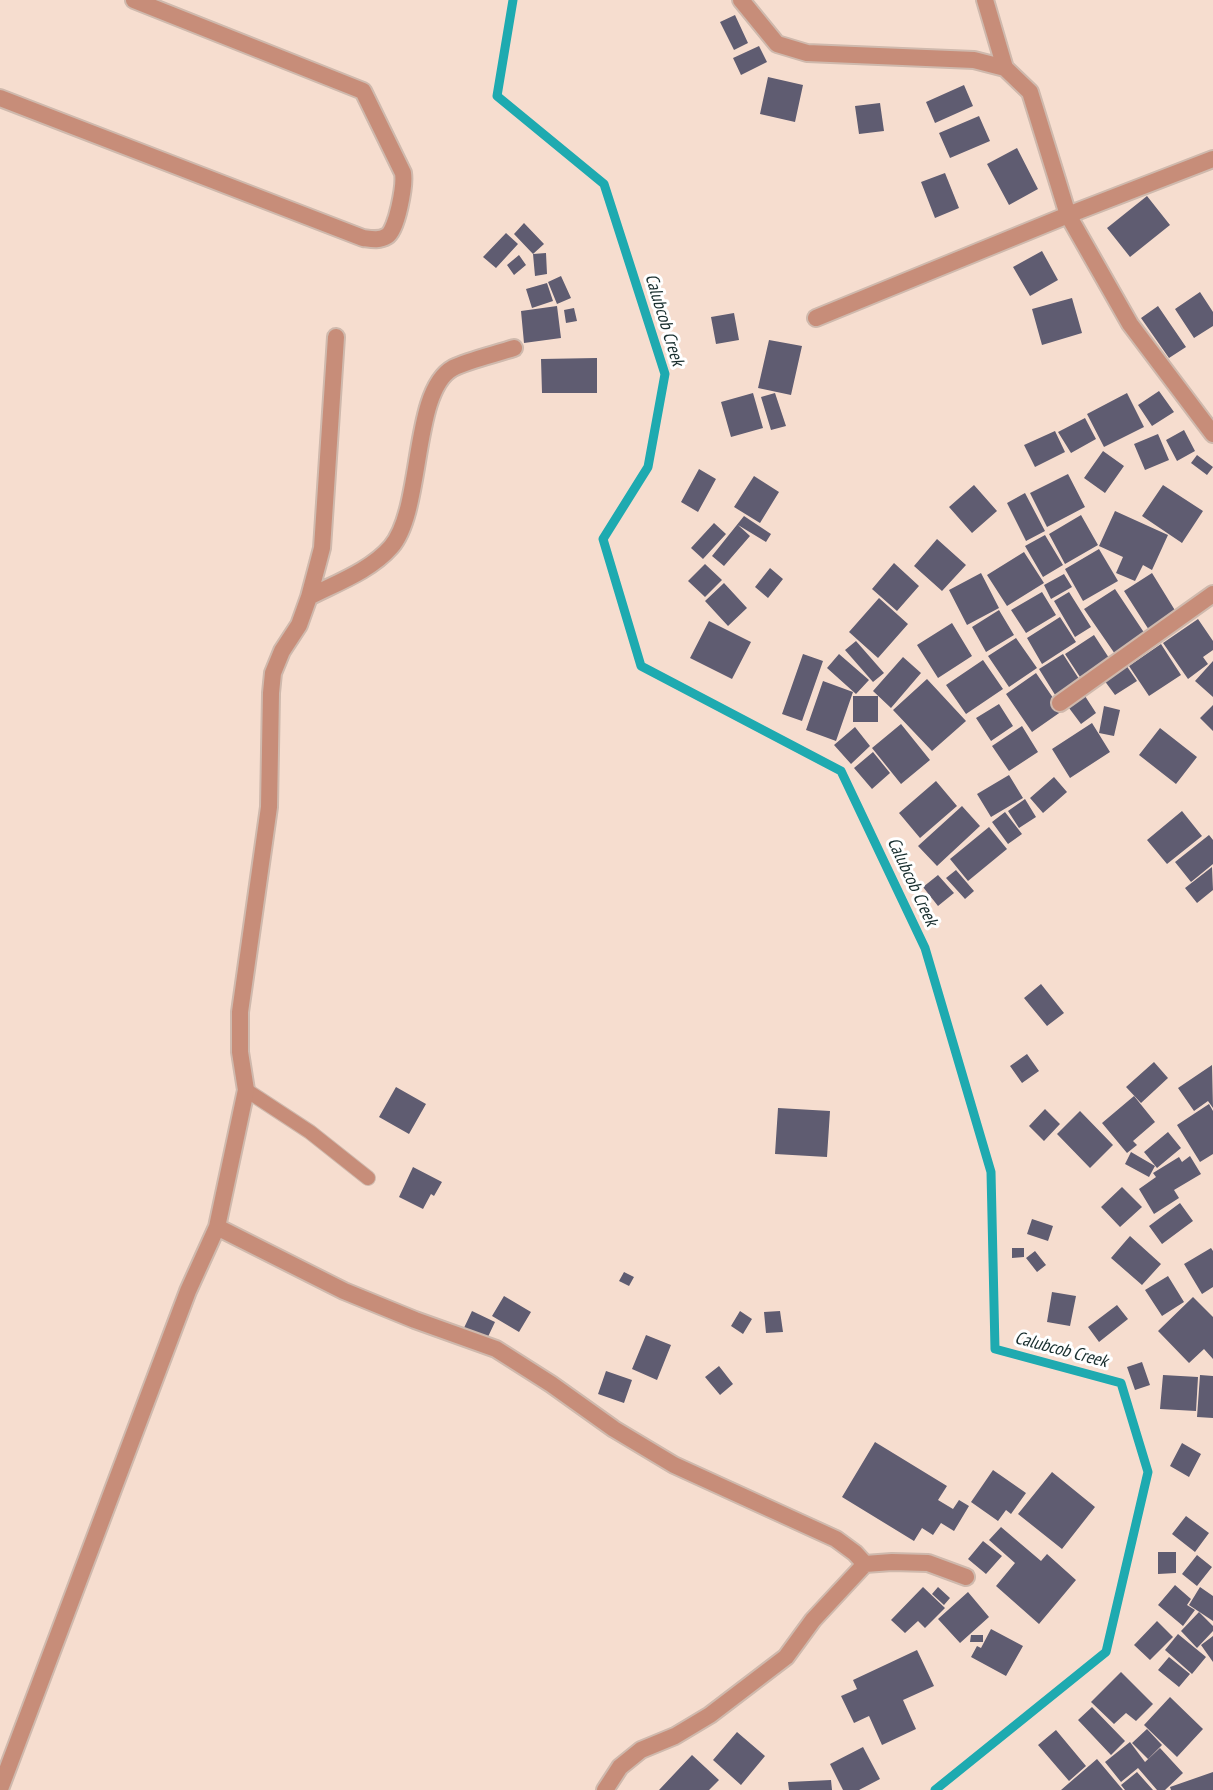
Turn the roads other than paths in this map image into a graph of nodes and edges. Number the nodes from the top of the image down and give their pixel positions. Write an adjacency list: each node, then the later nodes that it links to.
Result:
1 (134, 0): 5 (street)
2 (741, 0): 4 (street)
3 (985, 0): 4 (street)
4 (1005, 68): 7 (street)
5 (0, 98)
6 (1213, 159): 7 (street)
7 (1068, 215): 8 (street); 11 (street)
8 (816, 318)
9 (336, 337): 13 (street)
10 (514, 348): 13 (street)
11 (1213, 434)
12 (1213, 594): 14 (street)
13 (309, 597): 15 (street)
14 (1060, 704)
15 (246, 1090): 16 (lane); 17 (street)
16 (368, 1178)
17 (217, 1227): 18 (street); 20 (street)
18 (865, 1564): 19 (street); 21 (street)
19 (966, 1577)
20 (0, 1790)
21 (605, 1790)

